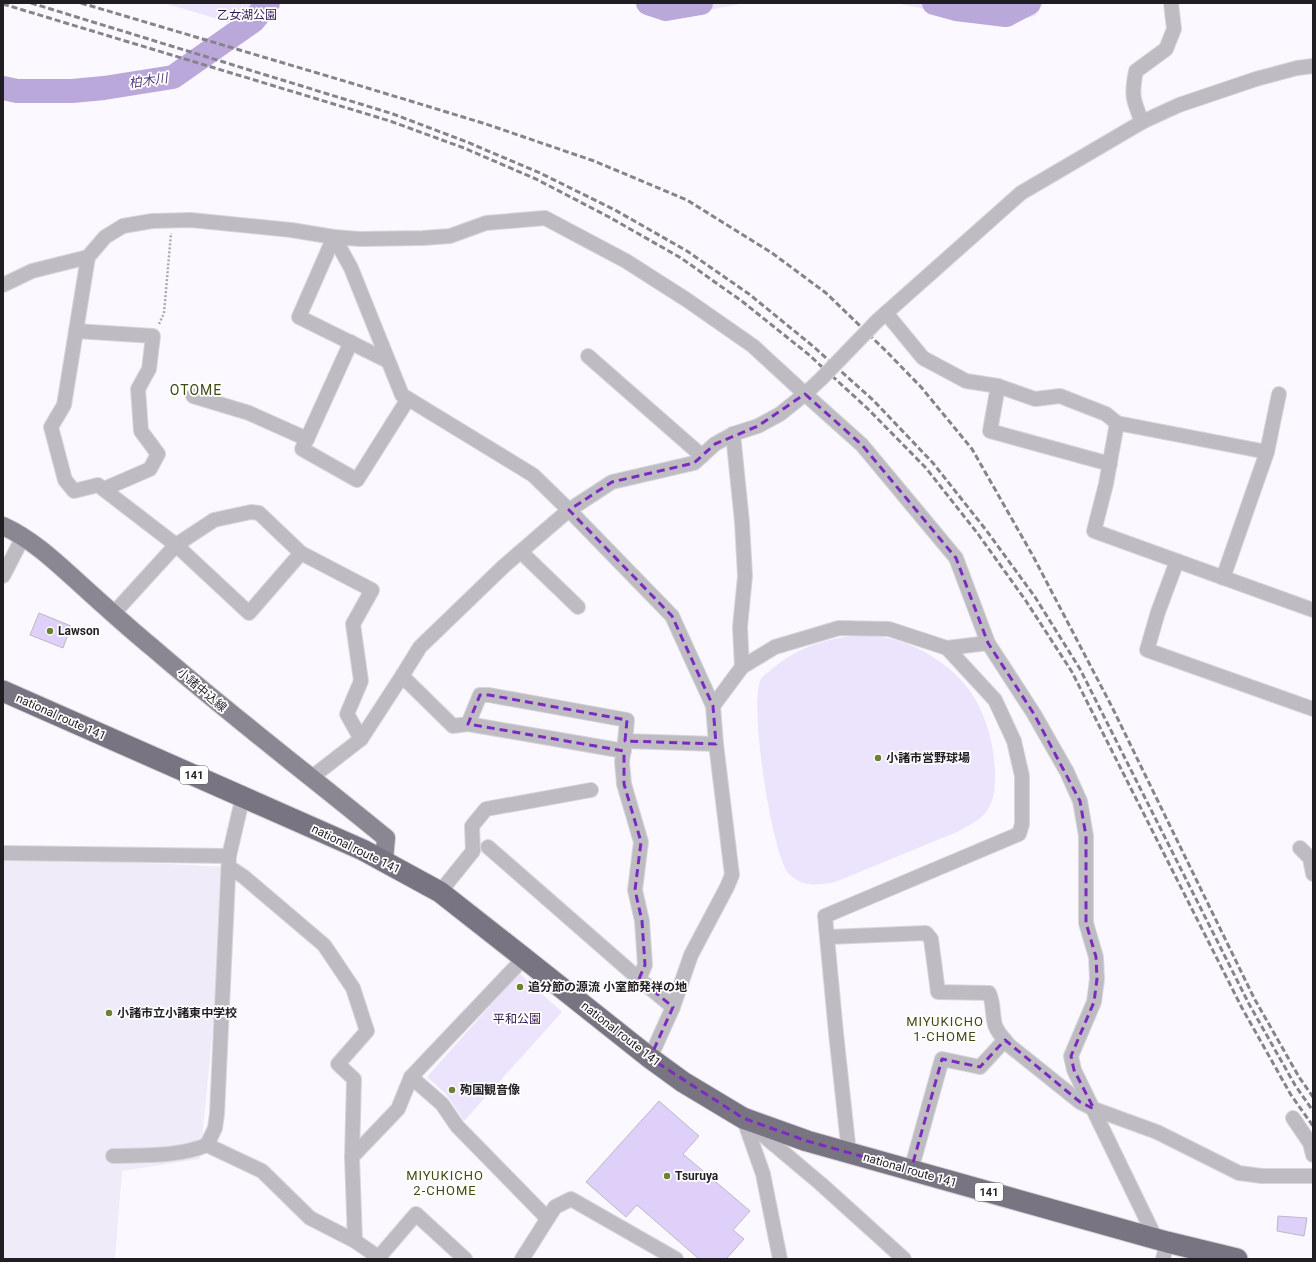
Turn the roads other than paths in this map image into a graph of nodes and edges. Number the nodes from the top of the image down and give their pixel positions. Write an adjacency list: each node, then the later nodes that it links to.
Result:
1 (1171, 3): 3 (street)
2 (1313, 66): 3 (street)
3 (1142, 122): 7 (street)
4 (334, 237): 5 (street); 9 (street); 11 (street); 13 (street)
5 (88, 257): 6 (street); 8 (street)
6 (3, 285)
7 (882, 317): 12 (street); 13 (street, bridge)
8 (76, 331): 23 (street); 23 (street)
9 (351, 342): 11 (street); 19 (street)
10 (588, 356): 21 (street)
11 (388, 361): 16 (street)
12 (998, 386): 17 (street); 22 (street)
13 (805, 394): 18 (street); 36 (street)
14 (1279, 394): 20 (street)
15 (193, 396): 19 (street)
16 (408, 399): 19 (street); 24 (street)
17 (1117, 422): 20 (street); 22 (street)
18 (734, 434): 21 (street); 38 (street)
19 (307, 439)
20 (1267, 452): 32 (street)
21 (702, 456): 24 (street)
22 (1110, 464): 30 (street)
23 (104, 489): 27 (street)
24 (569, 510): 28 (street); 41 (street)
25 (3, 526): 26 (main road, 小諸中込線)
26 (23, 537): 31 (street); 35 (main road, 小諸中込線)
27 (176, 546): 29 (street); 29 (street); 35 (street)
28 (521, 552): 34 (street); 39 (street)
29 (301, 553): 44 (street)
30 (1177, 562): 32 (street); 42 (street)
31 (3, 576)
32 (1223, 578): 33 (street)
33 (1312, 606)
34 (578, 607)
35 (113, 614): 47 (main road, 小諸中込線)
36 (988, 642): 37 (street); 64 (street)
37 (947, 648): 38 (street); 57 (street)
38 (742, 667): 41 (street)
39 (402, 676): 43 (street); 44 (street)
40 (3, 692): 49 (highway, national route 141 / 141)
41 (713, 706): 45 (street)
42 (1313, 709)
43 (468, 724): 46 (street); 46 (street)
44 (360, 739): 47 (street)
45 (716, 744): 46 (street); 60 (street)
46 (625, 746): 59 (street)
47 (312, 777): 53 (main road, 小諸中込線)
48 (591, 790): 56 (street)
49 (243, 796): 53 (highway, national route 141 / 141); 54 (street)
50 (488, 847): 59 (street)
51 (1300, 848): 55 (street)
52 (3, 853): 54 (street)
53 (384, 860): 56 (highway, national route 141 / 141)
54 (229, 862): 67 (street); 71 (street)
55 (1313, 874)
56 (440, 892): 58 (highway, national route 141 / 141)
57 (828, 937): 61 (street); 68 (street)
58 (524, 958): 62 (highway, national route 141 / 141); 63 (street)
59 (640, 979): 60 (street)
60 (673, 1007): 62 (street)
61 (1005, 1040): 64 (street); 72 (street)
62 (650, 1058): 65 (highway, national route 141 / 141)
63 (411, 1077): 71 (street); 74 (street)
64 (1094, 1109): 73 (street); 76 (street)
65 (743, 1118): 68 (highway, national route 141 / 141); 81 (street); 82 (street)
66 (1294, 1118): 69 (street)
67 (207, 1145): 70 (street); 75 (street)
68 (849, 1152): 72 (highway, national route 141 / 141)
69 (1313, 1155)
70 (112, 1156)
71 (352, 1157): 75 (street)
72 (911, 1170): 76 (highway, national route 141 / 141)
73 (1313, 1176)
74 (547, 1218): 79 (street); 80 (street)
75 (355, 1241): 77 (street)
76 (1162, 1247): 83 (highway, national route 141 / 141)
77 (372, 1256): 78 (street)
78 (466, 1259)
79 (522, 1259)
80 (676, 1259)
81 (780, 1259)
82 (904, 1259)
83 (1237, 1259)

